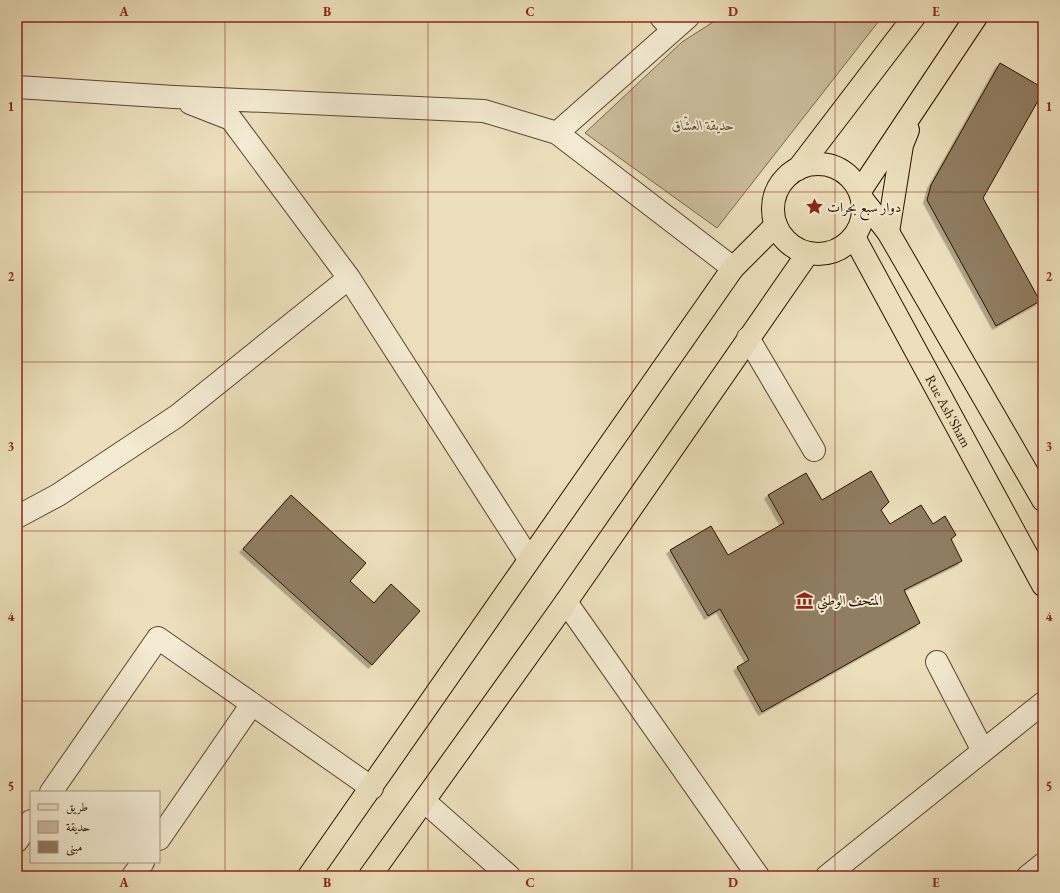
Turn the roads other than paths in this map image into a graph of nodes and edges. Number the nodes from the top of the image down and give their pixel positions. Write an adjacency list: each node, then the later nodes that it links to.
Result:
1 (914, 17): 8 (main road)
2 (976, 17): 6 (main road)
3 (674, 21): 7 (street)
4 (17, 87): 5 (street)
5 (174, 97): 7 (street); 15 (street)
6 (918, 105): 9 (main road); 11 (main road)
7 (557, 133): 14 (street)
8 (798, 169): 9 (main road); 10 (main road)
9 (861, 195): 11 (main road); 12 (main road)
10 (776, 225): 13 (main road); 14 (main road)
11 (888, 232): 18 (main road)
12 (854, 237): 13 (main road); 21 (main road, Rue Ash'Sham)
13 (808, 253): 16 (main road)
14 (733, 268): 20 (main road)
15 (349, 278): 19 (street); 20 (street)
16 (748, 338): 17 (street); 22 (main road)
17 (814, 450)
18 (1043, 500)
19 (17, 517)
20 (529, 559): 27 (main road)
21 (1043, 585)
22 (566, 602): 29 (main road); 39 (street)
23 (937, 662): 26 (street)
24 (252, 704): 27 (street); 28 (street); 31 (street)
25 (1043, 704): 26 (street)
26 (983, 751): 40 (street)
27 (372, 788): 36 (main road)
28 (52, 791)
29 (424, 801): 37 (main road); 38 (street)
30 (30, 822): 32 (street)
31 (160, 838)
32 (17, 841)
33 (142, 863): 35 (street)
34 (1043, 864): 41 (street)
35 (133, 876)
36 (309, 876)
37 (370, 876)
38 (509, 876)
39 (758, 876)
40 (827, 876)
41 (1028, 876)

